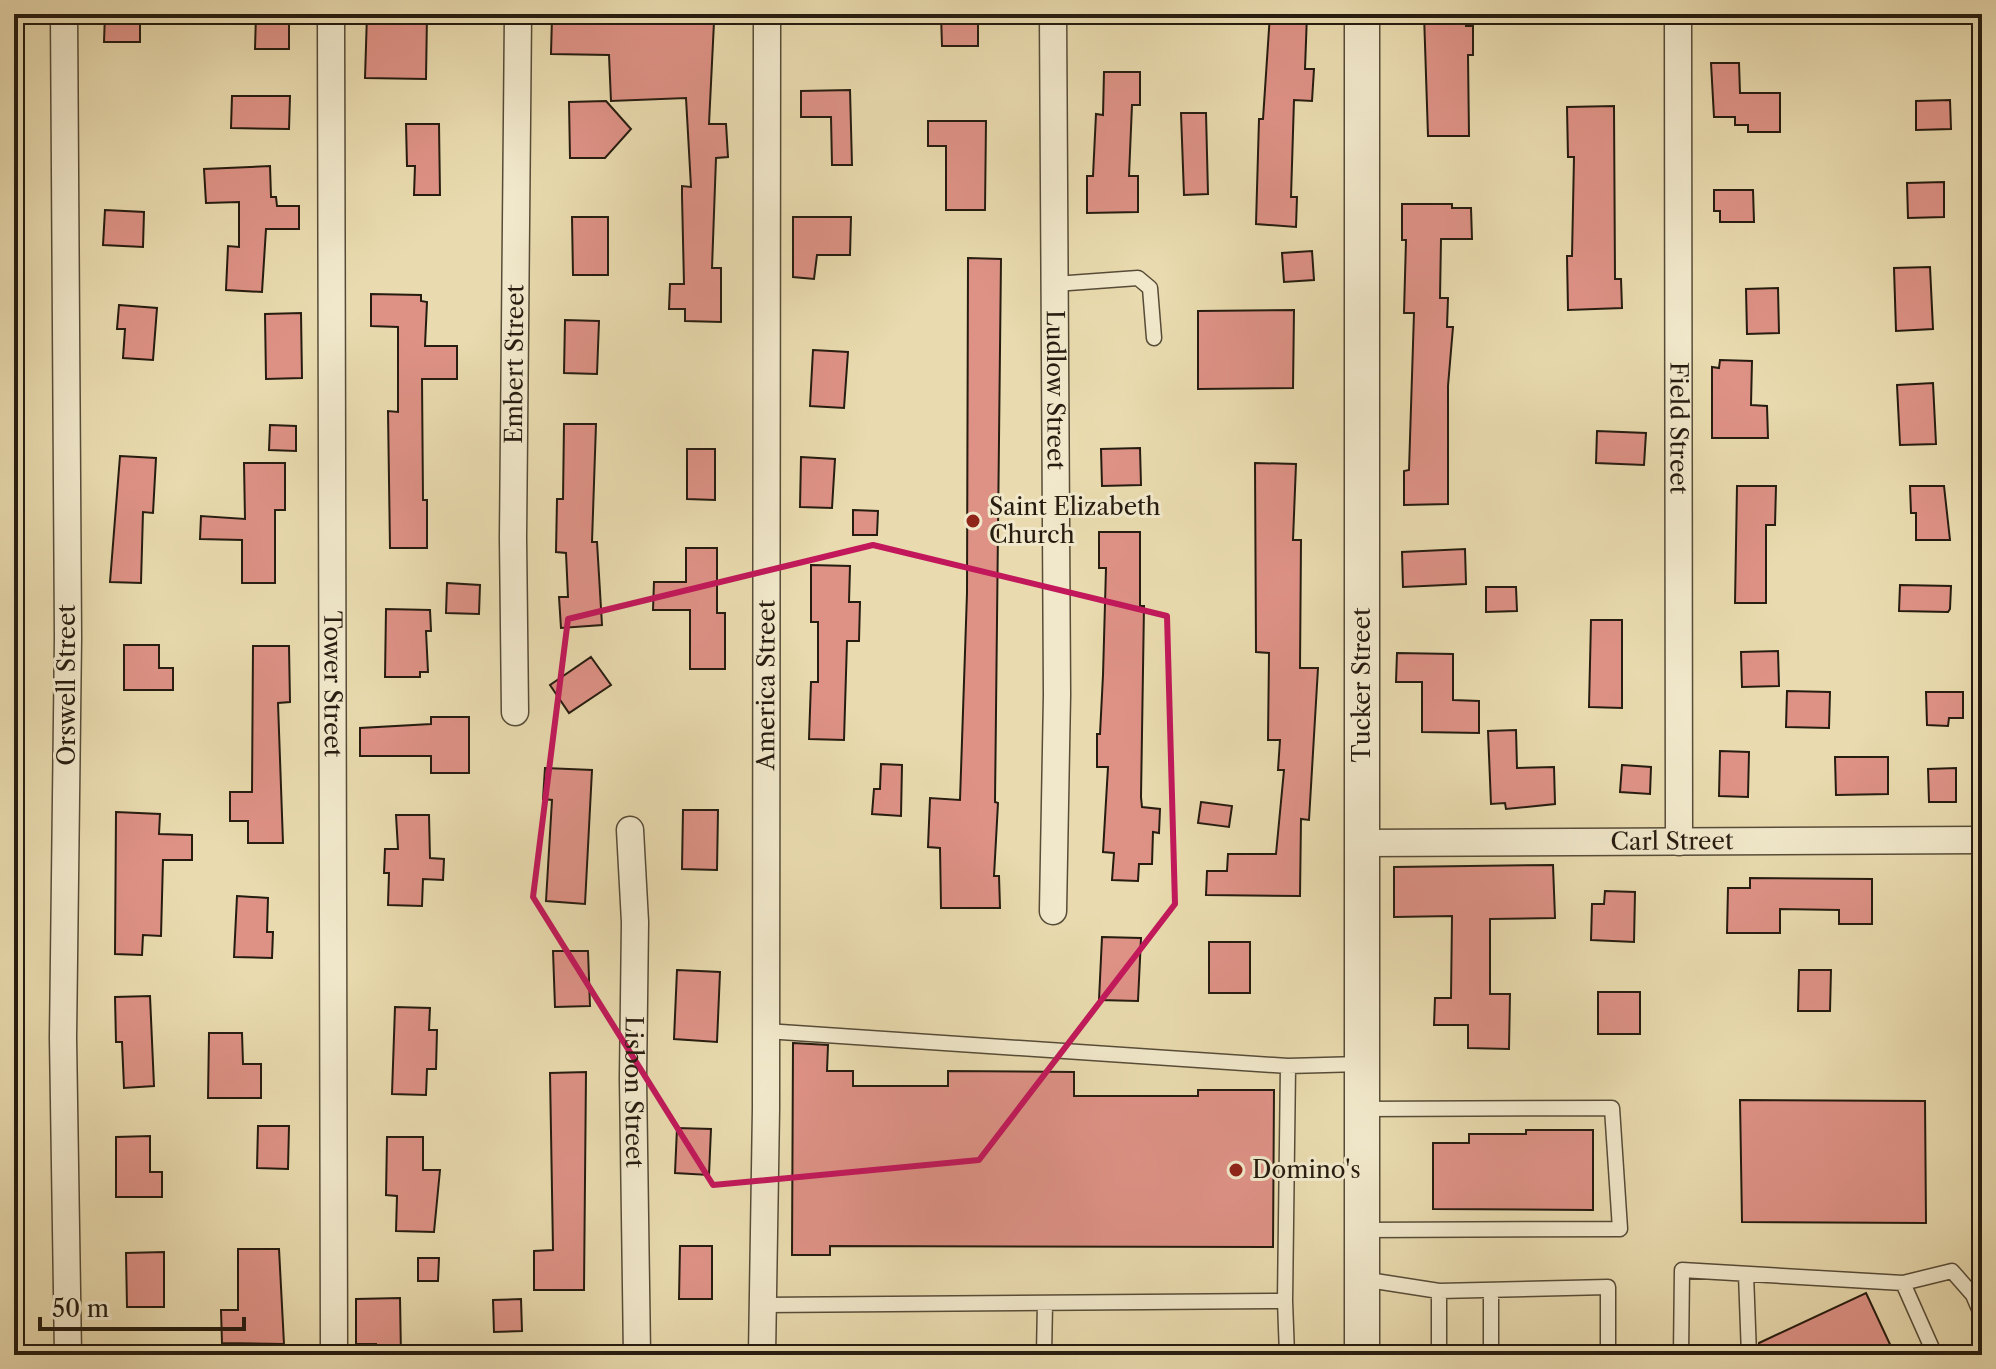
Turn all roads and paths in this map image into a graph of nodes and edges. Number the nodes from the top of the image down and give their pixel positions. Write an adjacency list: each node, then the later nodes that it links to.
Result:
1 (64, 14): 31 (street, Orswell Street)
2 (331, 14): 32 (street, Tower Street)
3 (518, 14): 10 (street, Embert Street)
4 (767, 14): 16 (street, America Street)
5 (1053, 14): 8 (street, Ludlow Street)
6 (1362, 14): 14 (street, Tucker Street)
7 (1678, 14): 13 (street, Field Street)
8 (1055, 284): 9 (lane); 15 (street, Ludlow Street)
9 (1154, 338)
10 (515, 712)
11 (630, 830): 33 (street, Lisbon Street)
12 (1982, 840): 13 (street, Carl Street)
13 (1679, 842): 14 (street, Carl Street)
14 (1362, 843): 17 (street, Tucker Street)
15 (1053, 911)
16 (766, 1031): 18 (lane); 29 (street, America Street)
17 (1361, 1064): 18 (lane); 19 (street, Tucker Street)
18 (1288, 1066): 27 (lane)
19 (1361, 1109): 20 (street, Tucker Street); 20 (lane)
20 (1362, 1230): 22 (street, Tucker Street)
21 (1746, 1274): 23 (lane); 41 (lane); 42 (lane)
22 (1362, 1279): 24 (lane); 37 (street, Tucker Street)
23 (1903, 1283): 26 (lane); 43 (lane)
24 (1439, 1291): 25 (lane); 38 (lane)
25 (1491, 1291): 39 (lane); 40 (lane)
26 (1978, 1293): 30 (lane)
27 (1285, 1301): 28 (lane); 36 (lane)
28 (1045, 1303): 29 (lane); 35 (lane)
29 (763, 1305): 34 (street, America Street)
30 (1982, 1316)
31 (68, 1355)
32 (334, 1355)
33 (637, 1355)
34 (762, 1355)
35 (1044, 1355)
36 (1287, 1355)
37 (1362, 1355)
38 (1439, 1355)
39 (1491, 1355)
40 (1608, 1355)
41 (1681, 1355)
42 (1749, 1355)
43 (1935, 1355)

